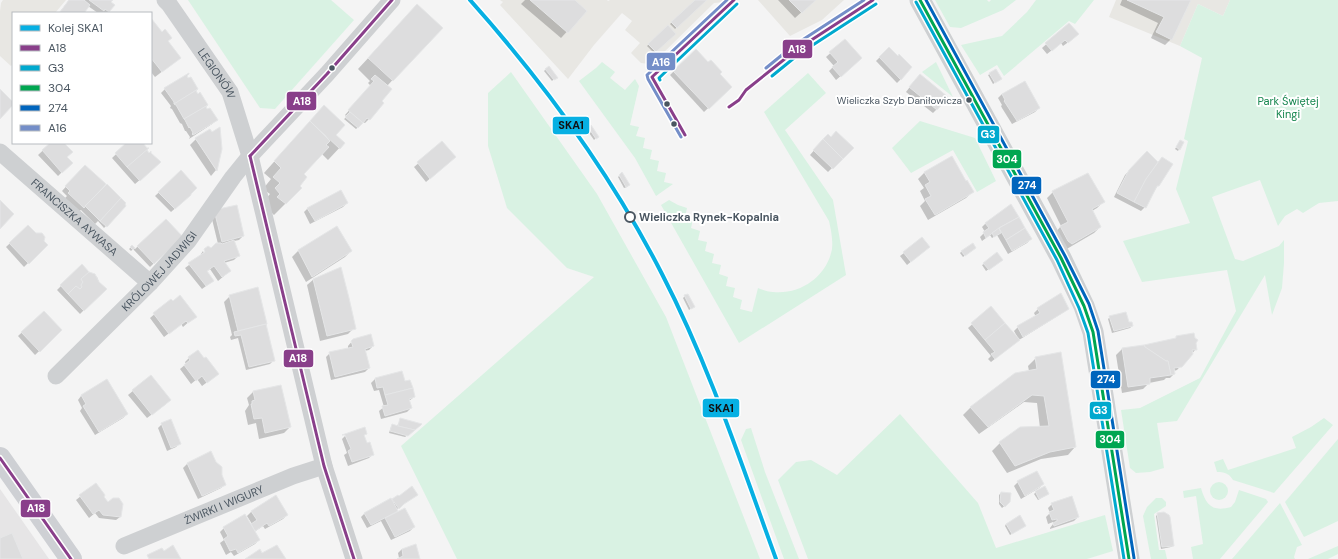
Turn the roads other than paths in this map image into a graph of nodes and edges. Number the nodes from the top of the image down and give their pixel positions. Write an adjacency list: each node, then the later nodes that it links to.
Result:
1 (165, 0): 5 (street, LEGIONÓW)
2 (392, 0): 5 (street, KRÓLOWEJ JADWIGI)
3 (920, 0): 13 (street)
4 (0, 152): 6 (street, FRANCISZKA AYWASA)
5 (250, 156): 6 (street, KRÓLOWEJ JADWIGI); 9 (street, LEGIONÓW)
6 (150, 283): 7 (street, KRÓLOWEJ JADWIGI)
7 (56, 376)
8 (0, 458): 11 (main road)
9 (324, 466): 10 (street, ŻWIRKI I WIGURY); 12 (street, LEGIONÓW)
10 (124, 546)
11 (71, 559)
12 (354, 559)
13 (1129, 559)

